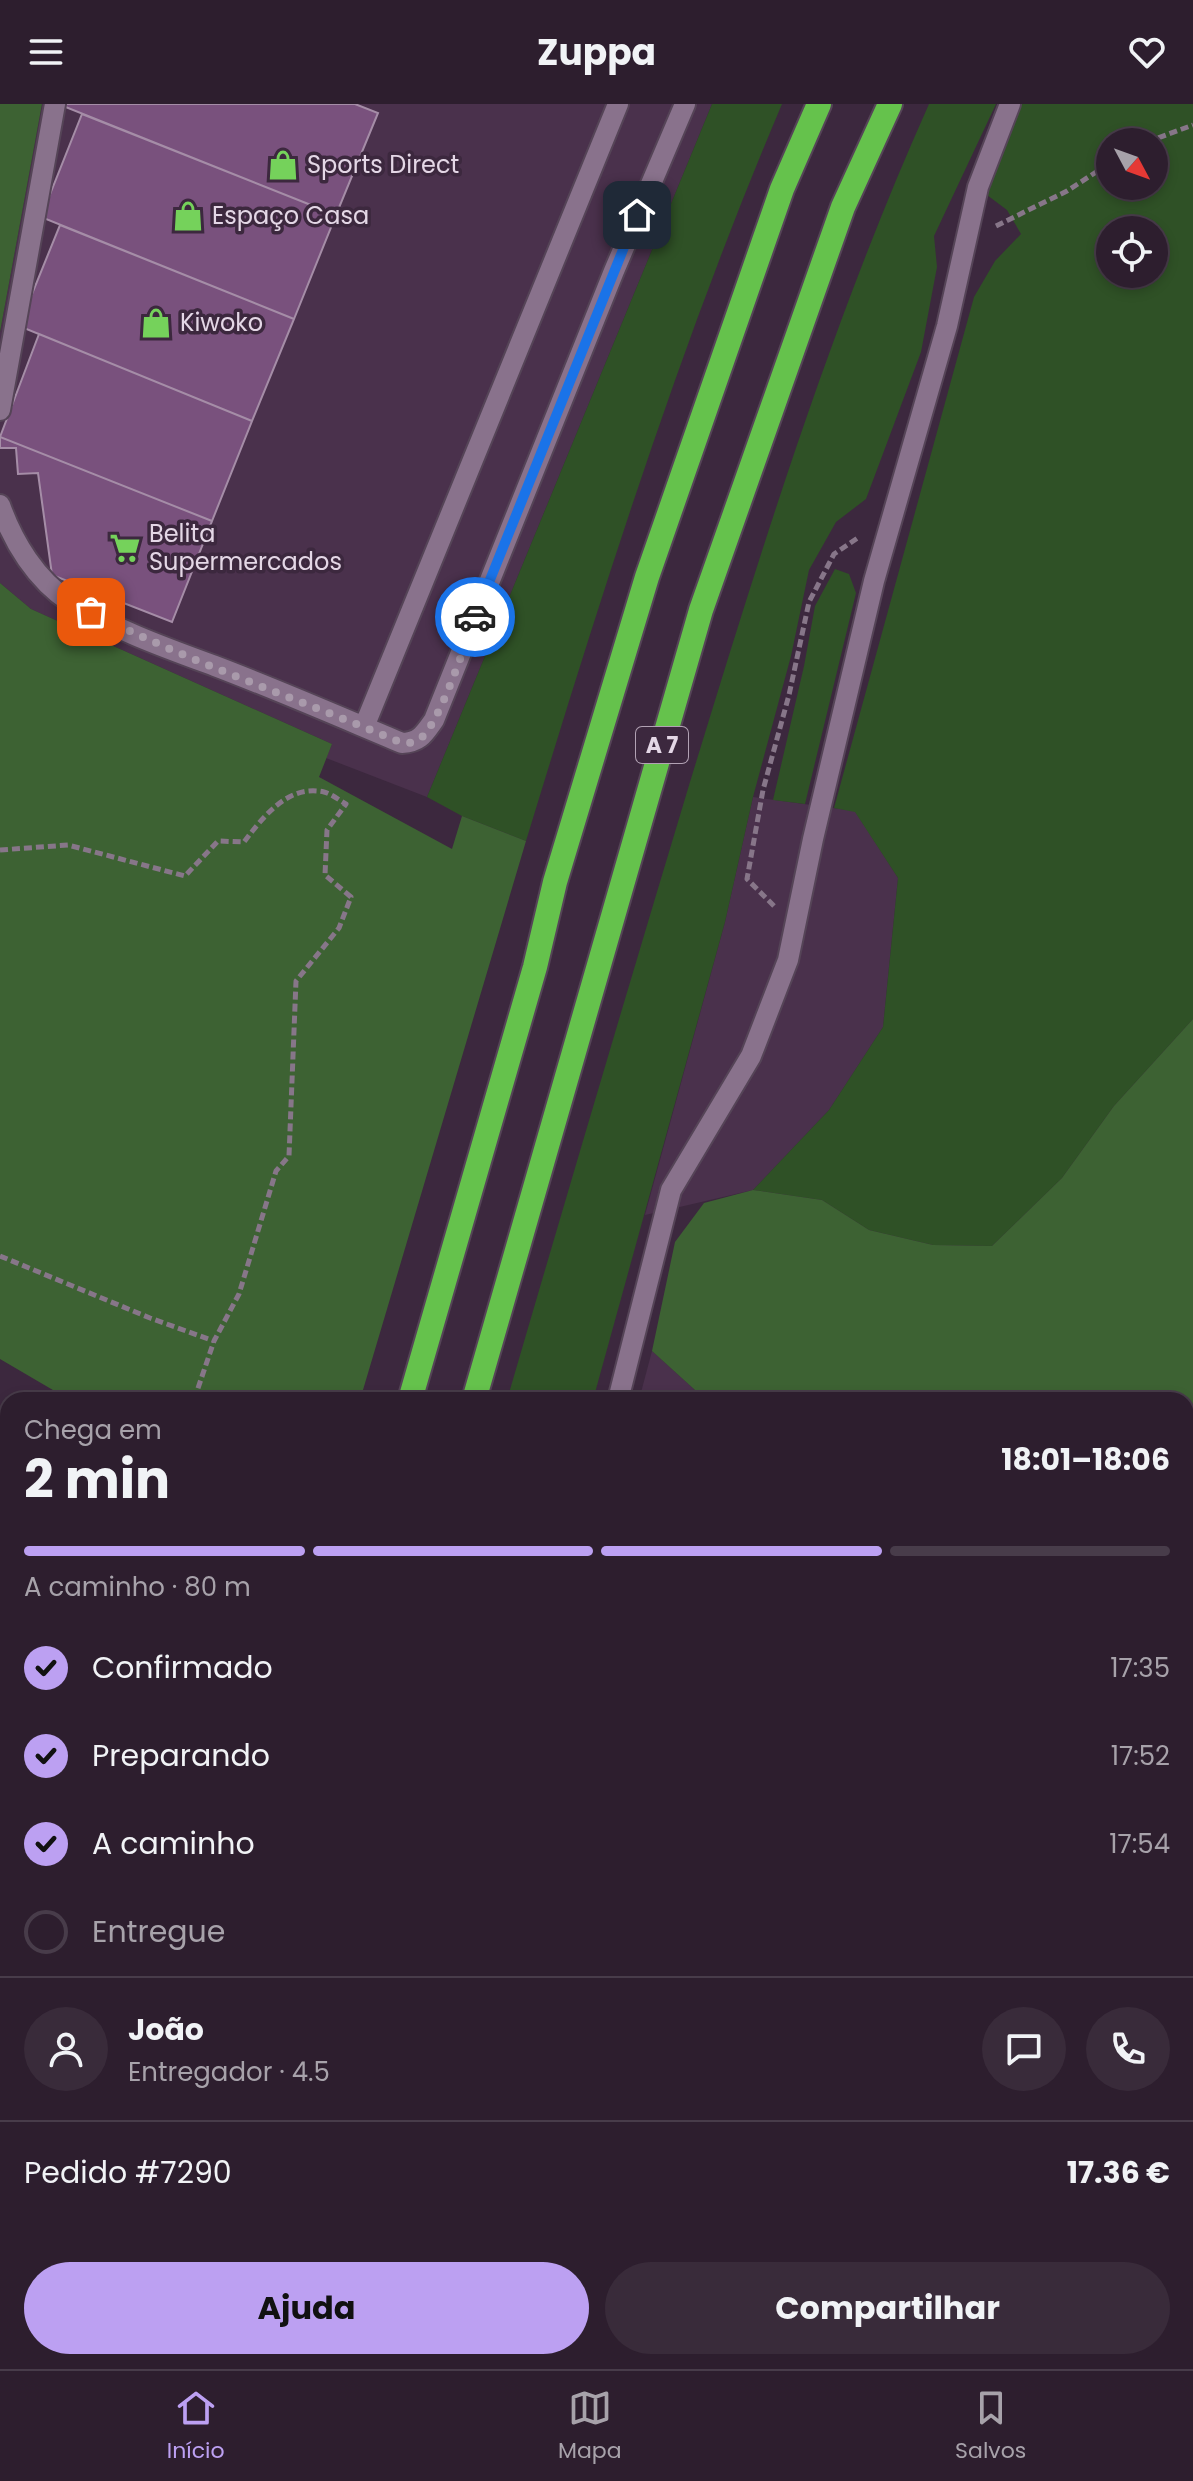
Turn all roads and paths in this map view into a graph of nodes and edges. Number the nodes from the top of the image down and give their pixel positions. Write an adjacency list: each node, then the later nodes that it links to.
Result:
1 (55, 104): 11 (street)
2 (618, 104): 14 (street)
3 (685, 104): 14 (street)
4 (819, 104): 20 (highway, A 7)
5 (890, 104): 21 (highway, A 7)
6 (1010, 104): 10 (street)
7 (1193, 125): 8 (path)
8 (1168, 134)
9 (1096, 172): 10 (path)
10 (966, 241): 13 (street)
11 (0, 410)
12 (0, 505): 14 (street)
13 (893, 514): 16 (street); 16 (path)
14 (364, 727)
15 (0, 850): 18 (path)
16 (795, 927): 22 (street)
17 (0, 1256): 18 (path)
18 (214, 1341): 19 (path)
19 (197, 1392)
20 (412, 1392)
21 (476, 1392)
22 (620, 1392)

